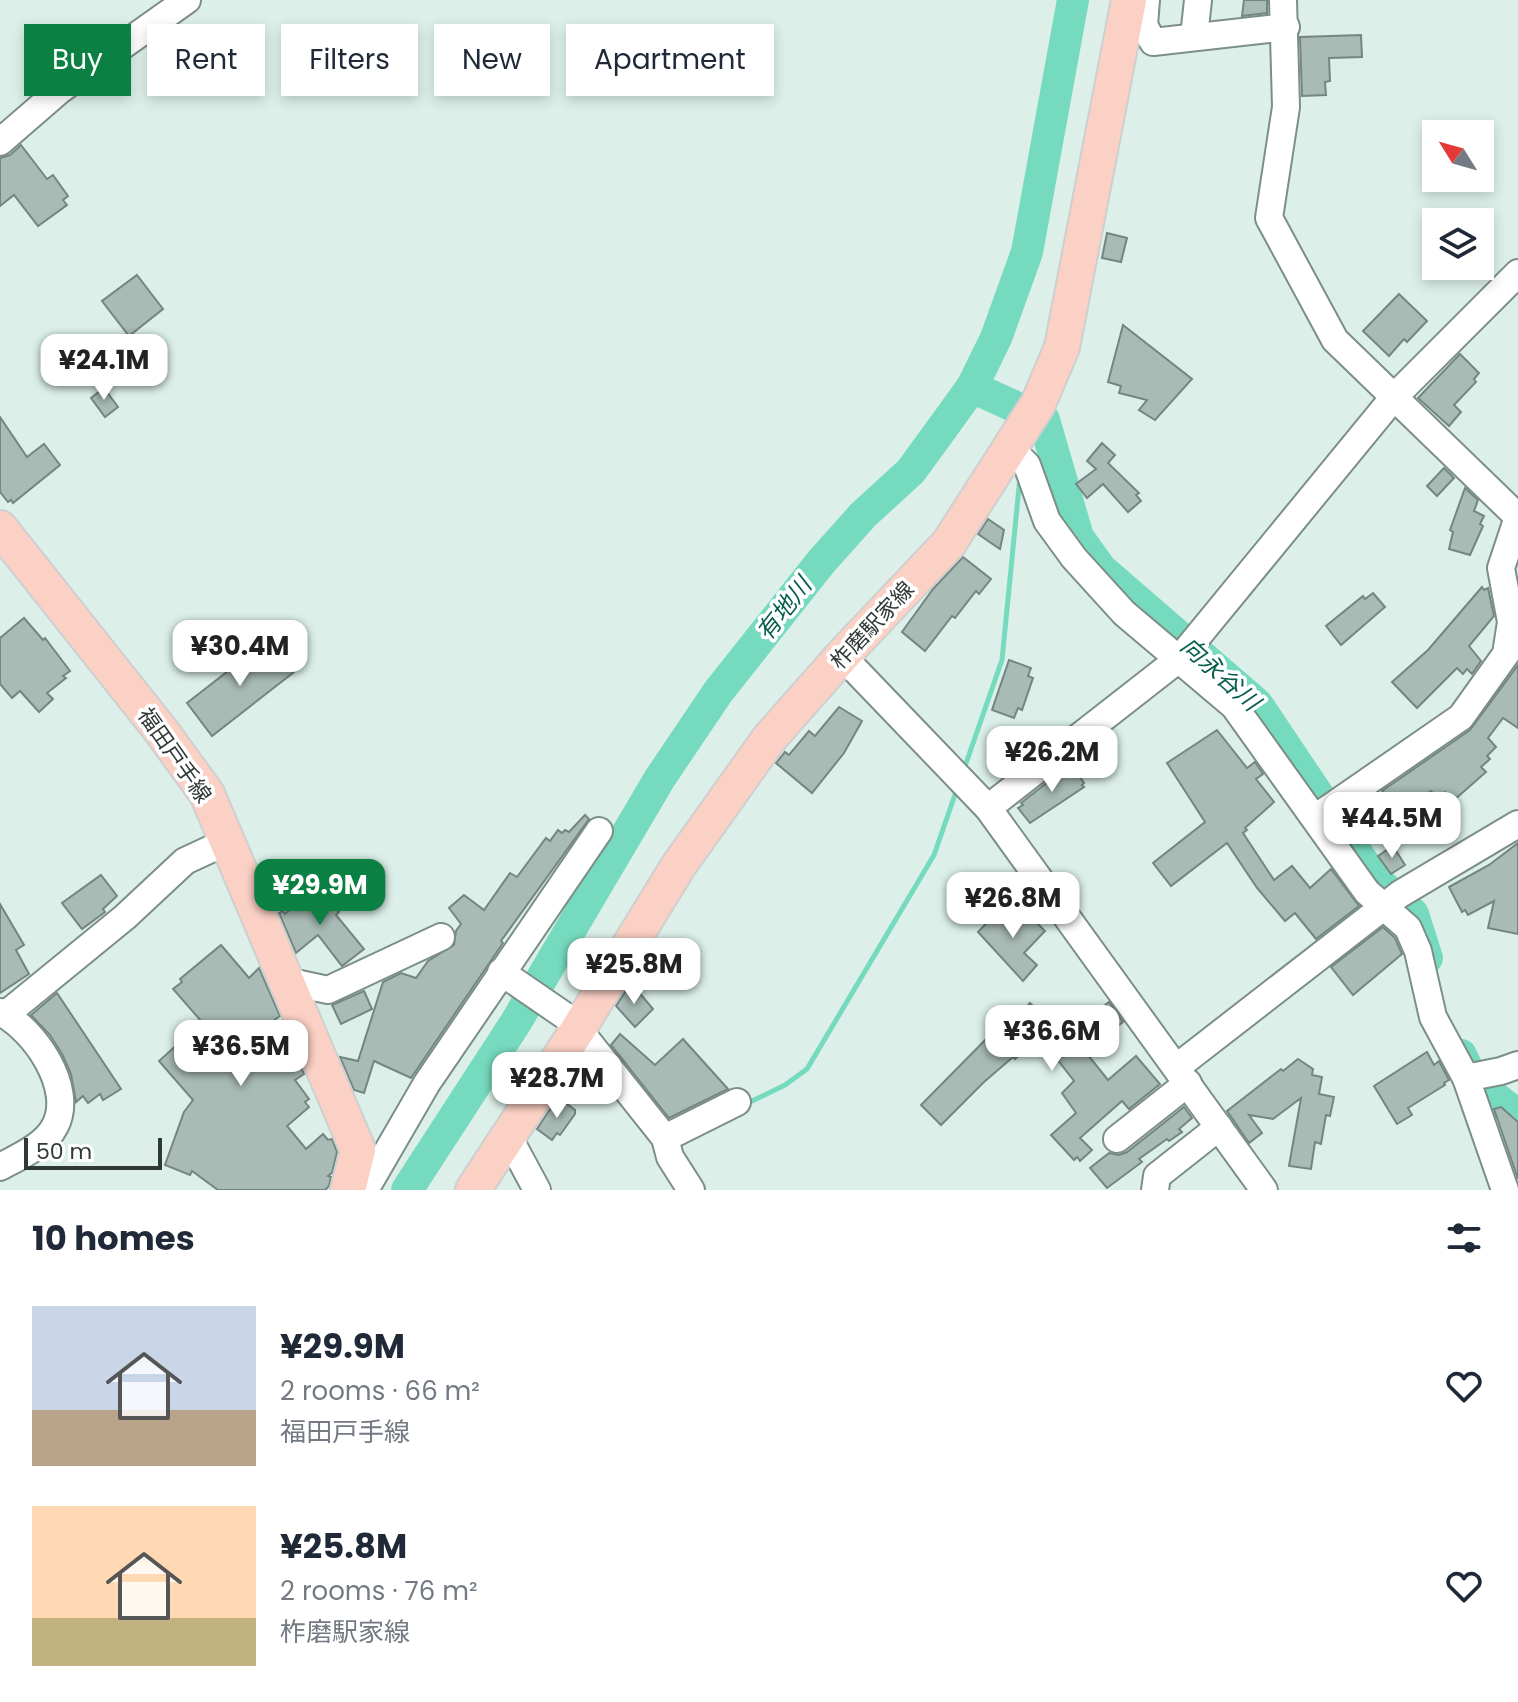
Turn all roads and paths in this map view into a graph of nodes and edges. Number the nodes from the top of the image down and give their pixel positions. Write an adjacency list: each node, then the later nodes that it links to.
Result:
1 (187, 0): 8 (street)
2 (1129, 0): 11 (main road, 柞磨駅家線)
3 (1146, 0): 7 (street)
4 (1198, 0): 7 (street)
5 (1283, 0): 6 (street)
6 (1286, 27): 7 (street); 10 (street)
7 (1194, 37)
8 (0, 142)
9 (1518, 273): 10 (street)
10 (1394, 397): 12 (street); 15 (street)
11 (1025, 425): 14 (main road, 柞磨駅家線); 15 (street)
12 (1518, 517): 17 (street)
13 (2, 534): 20 (main road, 福田戸手線)
14 (842, 656): 16 (street); 26 (main road, 柞磨駅家線)
15 (1180, 658): 16 (street); 17 (street)
16 (988, 808): 28 (street)
17 (1325, 811): 21 (street)
18 (1518, 824): 21 (street)
19 (599, 831): 23 (street)
20 (226, 842): 24 (main road, 福田戸手線); 25 (street)
21 (1391, 900): 28 (street); 29 (street)
22 (441, 937): 24 (street)
23 (501, 972): 26 (street); 37 (street)
24 (292, 993): 36 (main road, 福田戸手線)
25 (3, 1013): 35 (street)
26 (574, 1026): 32 (main road, 柞磨駅家線); 33 (street)
27 (1509, 1068): 29 (street)
28 (1182, 1075): 31 (street); 34 (street)
29 (1466, 1078): 43 (street)
30 (737, 1102): 33 (street)
31 (1219, 1127): 41 (street); 42 (street)
32 (508, 1136): 38 (main road, 柞磨駅家線); 39 (street)
33 (665, 1138): 40 (street)
34 (1117, 1139)
35 (0, 1167)
36 (348, 1190)
37 (365, 1190)
38 (473, 1190)
39 (537, 1190)
40 (691, 1190)
41 (1155, 1190)
42 (1264, 1190)
43 (1505, 1190)

